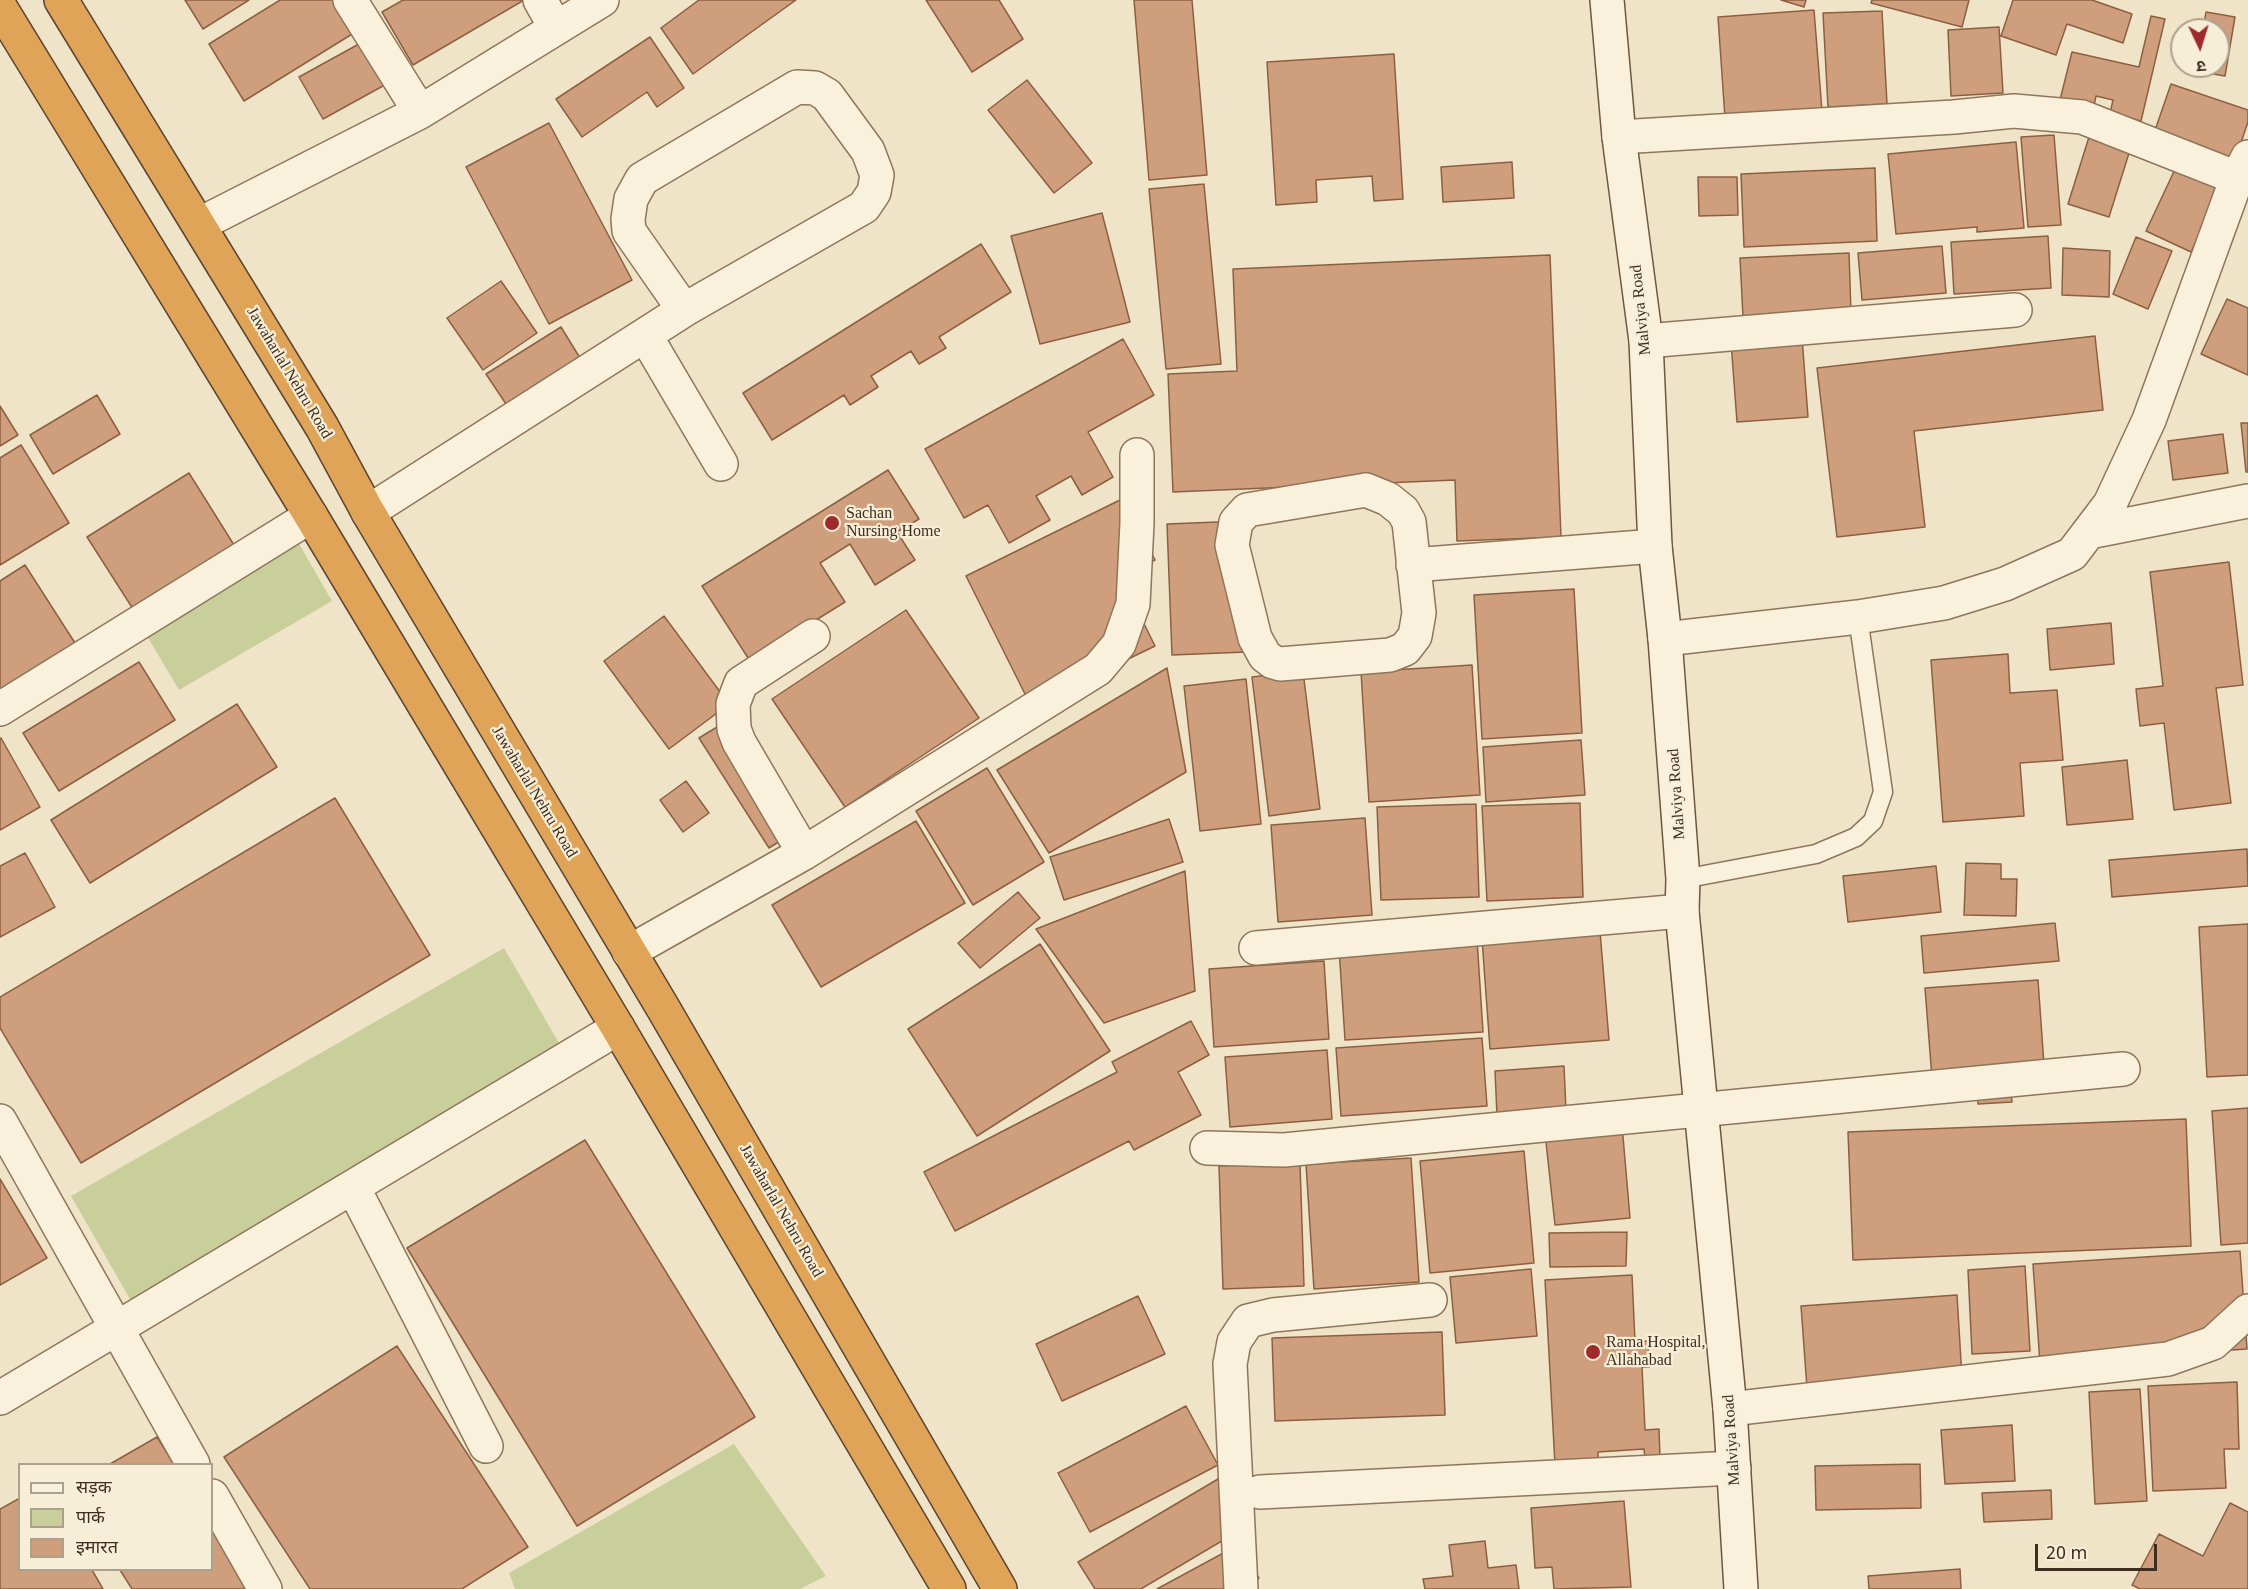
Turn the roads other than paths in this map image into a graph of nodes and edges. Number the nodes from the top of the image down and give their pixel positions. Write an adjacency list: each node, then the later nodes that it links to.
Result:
1 (61, 0): 11 (highway, Jawaharlal Nehru Road)
2 (351, 0): 8 (street)
3 (540, 0): 7 (street)
4 (602, 0): 7 (street)
5 (1607, 0): 9 (street, Malviya Road)
6 (0, 7): 20 (highway)
7 (556, 28): 8 (street)
8 (420, 112): 11 (street)
9 (1619, 137): 10 (street); 15 (street, Malviya Road)
10 (2243, 167): 21 (street)
11 (200, 224): 19 (highway, Jawaharlal Nehru Road)
12 (684, 310): 12 (street); 14 (street)
13 (2015, 310): 15 (street)
14 (645, 335): 17 (street); 19 (street)
15 (1646, 340): 22 (street, Malviya Road)
16 (1137, 455): 28 (street)
17 (721, 464)
18 (2248, 501): 21 (street)
19 (368, 512): 32 (highway, Jawaharlal Nehru Road)
20 (311, 516): 27 (street); 33 (highway)
21 (2089, 532): 24 (street)
22 (1655, 546): 23 (street); 26 (street, Malviya Road)
23 (1413, 565): 23 (street)
24 (1857, 617): 26 (street); 29 (lane)
25 (813, 636): 28 (street)
26 (1665, 639): 29 (street, Malviya Road)
27 (0, 709)
28 (804, 853): 32 (street)
29 (1683, 879): 30 (street, Malviya Road)
30 (1682, 911): 31 (street); 35 (street, Malviya Road)
31 (1256, 948)
32 (629, 952): 51 (highway, Jawaharlal Nehru Road)
33 (618, 1028): 38 (street); 50 (highway)
34 (2123, 1069): 35 (street)
35 (1700, 1111): 37 (street); 43 (street, Malviya Road)
36 (0, 1121): 41 (street)
37 (1207, 1148)
38 (353, 1187): 41 (street); 44 (street)
39 (1430, 1300): 52 (street)
40 (2248, 1311): 43 (street)
41 (116, 1330): 42 (street); 45 (street)
42 (0, 1398)
43 (1730, 1409): 46 (street, Malviya Road)
44 (486, 1446)
45 (192, 1463)
46 (1734, 1468): 47 (street); 53 (street, Malviya Road)
47 (1260, 1492)
48 (213, 1498): 49 (street)
49 (265, 1589)
50 (949, 1589)
51 (1000, 1589)
52 (1241, 1589)
53 (1741, 1589)

